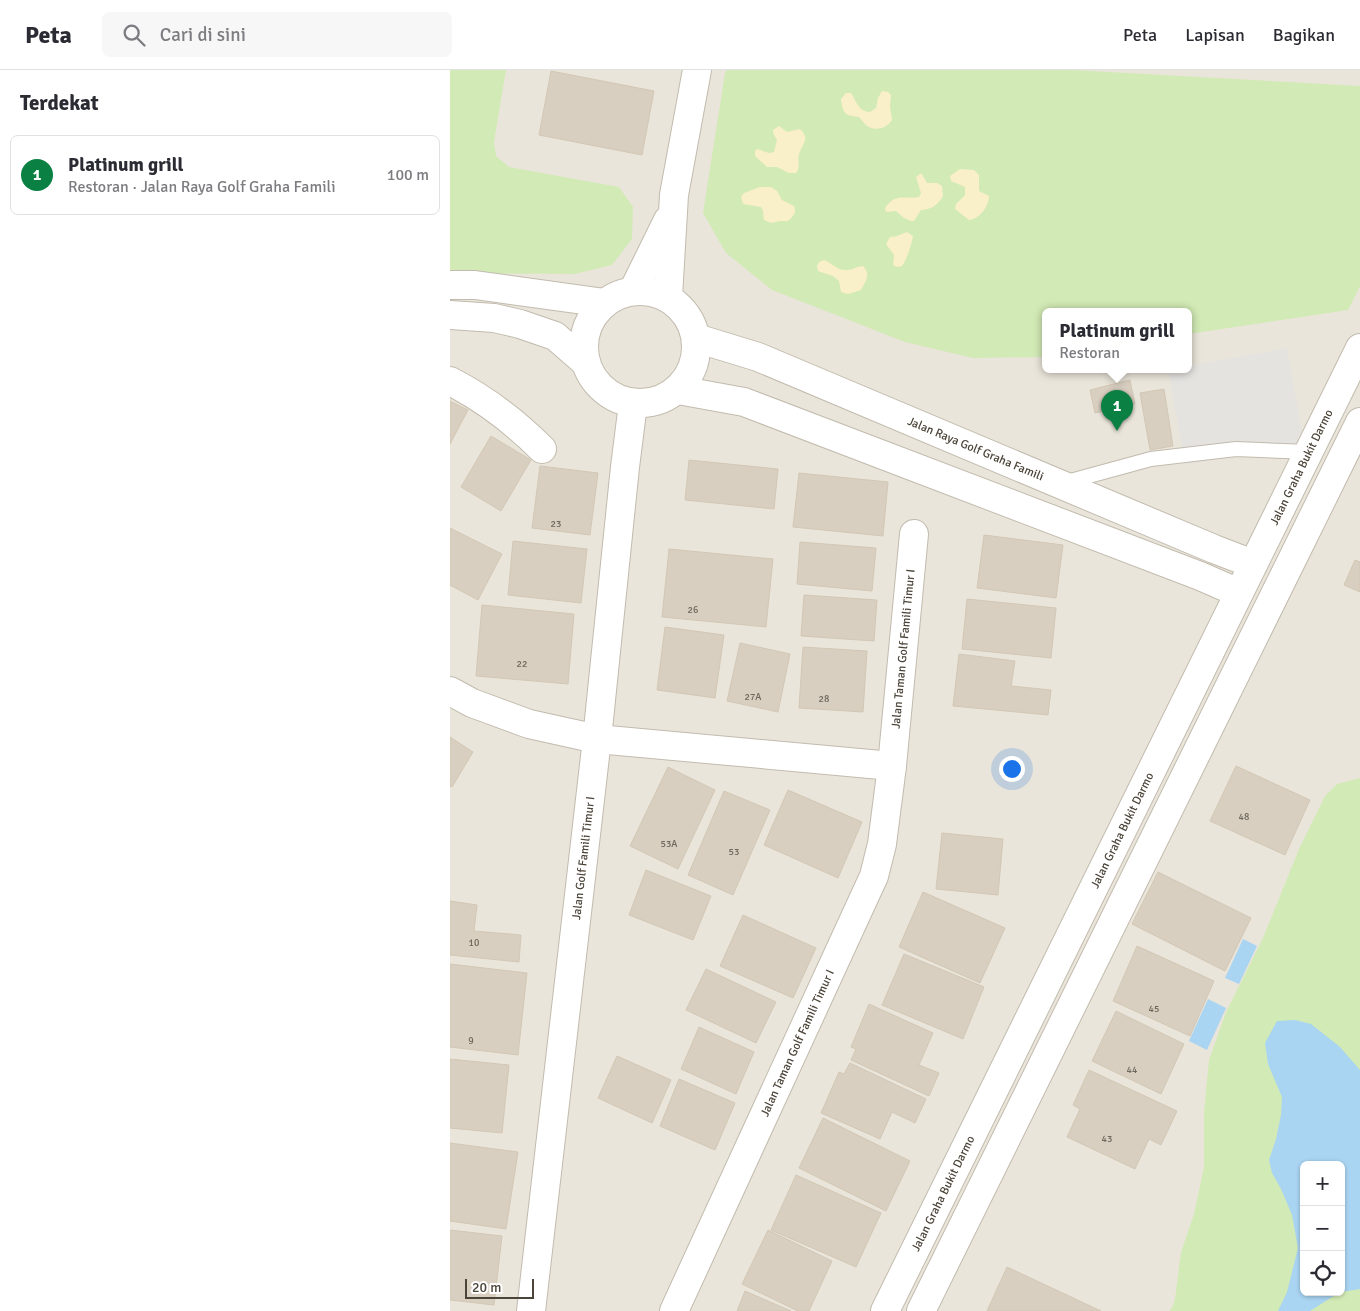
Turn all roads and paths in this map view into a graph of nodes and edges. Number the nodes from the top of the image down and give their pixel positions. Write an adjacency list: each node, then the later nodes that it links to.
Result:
1 (697, 70): 2 (street)
2 (673, 210): 4 (street); 5 (street)
3 (450, 285): 6 (street)
4 (633, 291): 5 (street); 6 (street)
5 (668, 297): 8 (street)
6 (606, 303): 10 (street)
7 (450, 315): 10 (street)
8 (696, 338): 12 (street); 17 (street, Jalan Raya Golf Graha Famili)
9 (1360, 348): 16 (street, Jalan Graha Bukit Darmo)
10 (586, 363): 13 (street)
11 (450, 381): 15 (street)
12 (678, 390): 13 (street); 20 (street)
13 (633, 404): 22 (street, Jalan Golf Famili Timur I)
14 (1360, 422): 27 (street)
15 (542, 449)
16 (1309, 452): 17 (lane); 19 (street, Jalan Graha Bukit Darmo)
17 (1060, 484): 19 (street, Jalan Raya Golf Graha Famili)
18 (914, 534): 23 (street, Jalan Taman Golf Famili Timur I)
19 (1254, 564): 20 (street, Jalan Graha Bukit Darmo)
20 (1239, 593): 26 (street, Jalan Graha Bukit Darmo)
21 (450, 690): 22 (street)
22 (597, 739): 23 (street); 24 (street, Jalan Golf Famili Timur I)
23 (892, 766): 25 (street, Jalan Taman Golf Famili Timur I)
24 (531, 1311)
25 (674, 1311)
26 (885, 1311)
27 (921, 1311)

